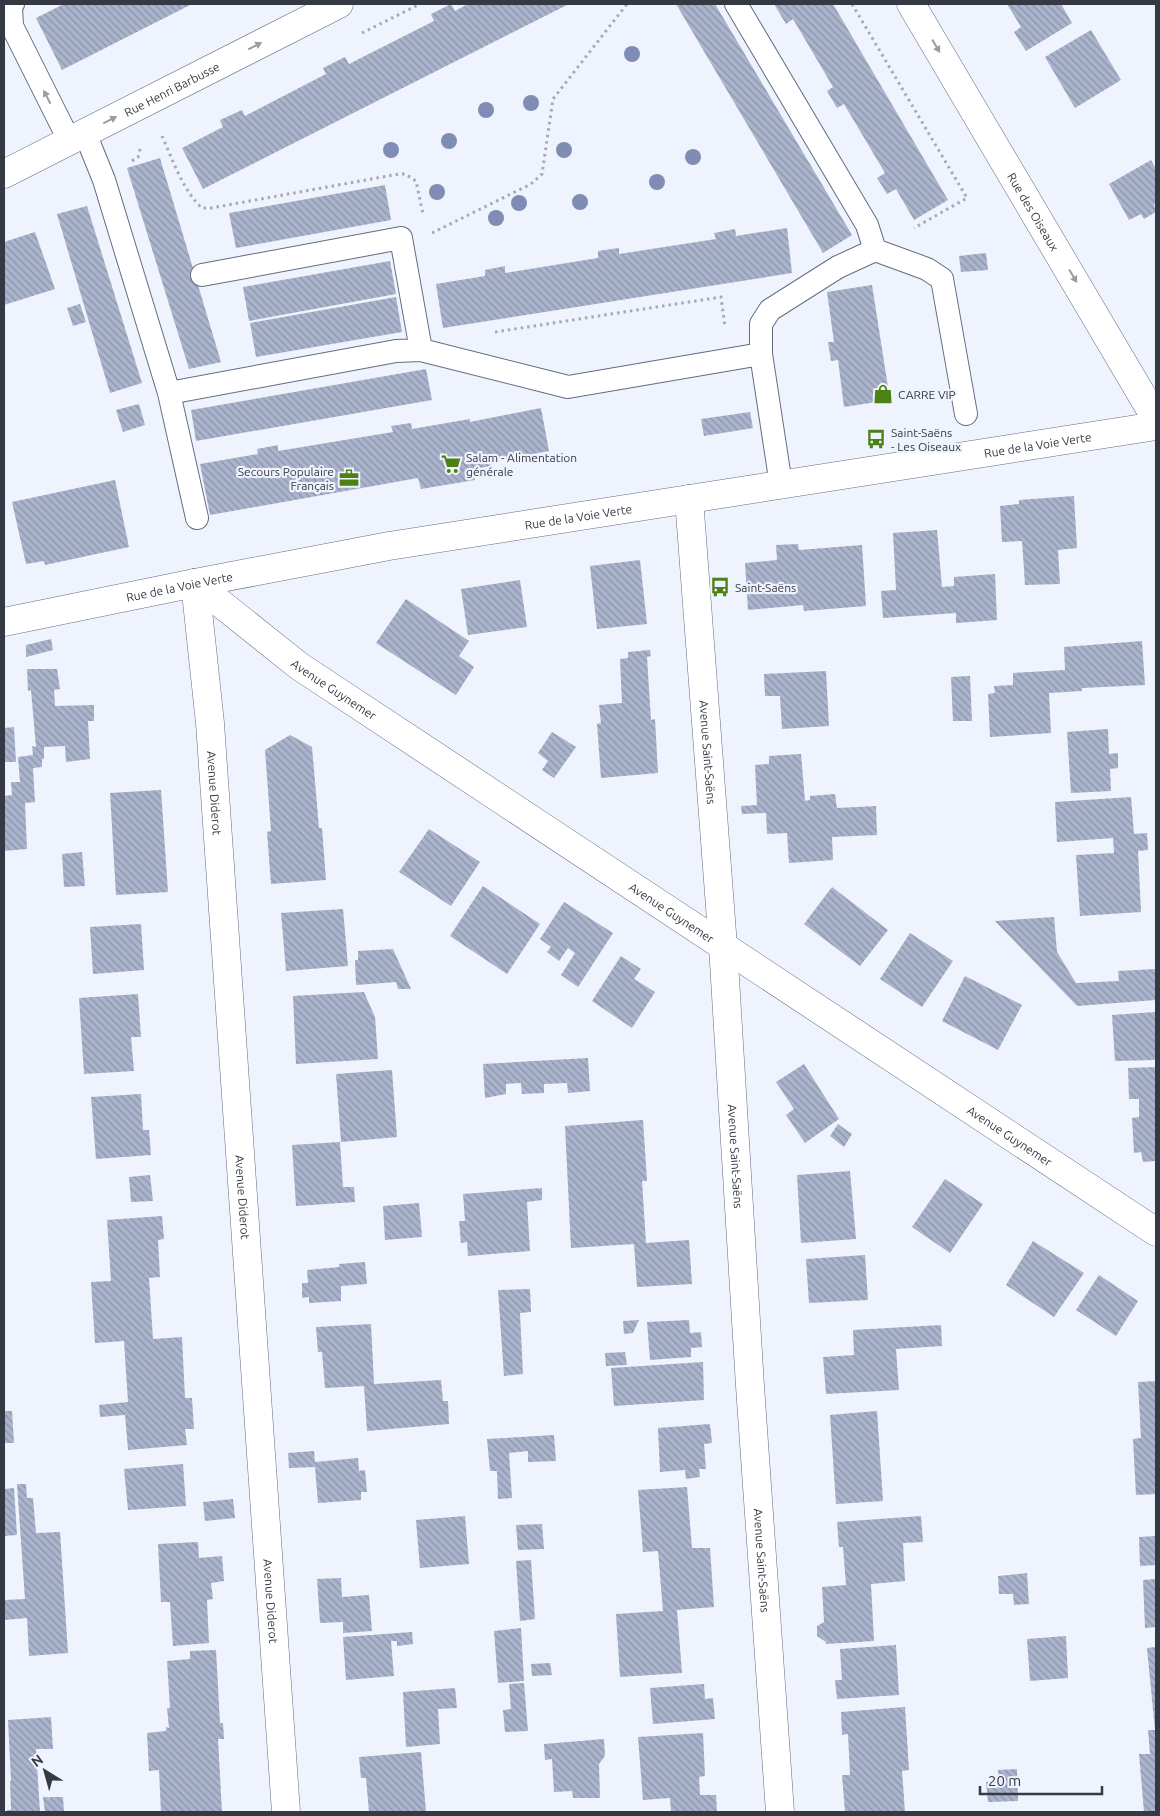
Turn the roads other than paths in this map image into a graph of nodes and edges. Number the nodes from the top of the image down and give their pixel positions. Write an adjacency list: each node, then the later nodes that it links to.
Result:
1 (13, 4): 5 (lane, one-way to 1)
2 (338, 4): 5 (street, Rue Henri Barbusse, one-way to 2)
3 (736, 4): 7 (lane)
4 (911, 4): 13 (street, Rue des Oiseaux, one-way to 13)
5 (77, 137): 6 (street, Rue Henri Barbusse); 11 (lane)
6 (4, 174)
7 (875, 250): 10 (lane); 12 (lane)
8 (202, 274): 9 (lane)
9 (421, 350): 10 (lane); 11 (lane)
10 (761, 354): 15 (lane)
11 (169, 393): 17 (lane)
12 (966, 414)
13 (1156, 419)
14 (1156, 426): 15 (street, Rue de la Voie Verte)
15 (781, 485): 16 (street, Rue de la Voie Verte)
16 (689, 499): 18 (street, Rue de la Voie Verte); 20 (street, Avenue Saint-Saëns)
17 (197, 518)
18 (195, 583): 19 (street, Rue de la Voie Verte); 20 (street, Avenue Guynemer); 22 (street, Avenue Diderot)
19 (4, 622)
20 (723, 946): 21 (street, Avenue Guynemer); 23 (street, Avenue Saint-Saëns)
21 (1156, 1232)
22 (286, 1812)
23 (780, 1812)

